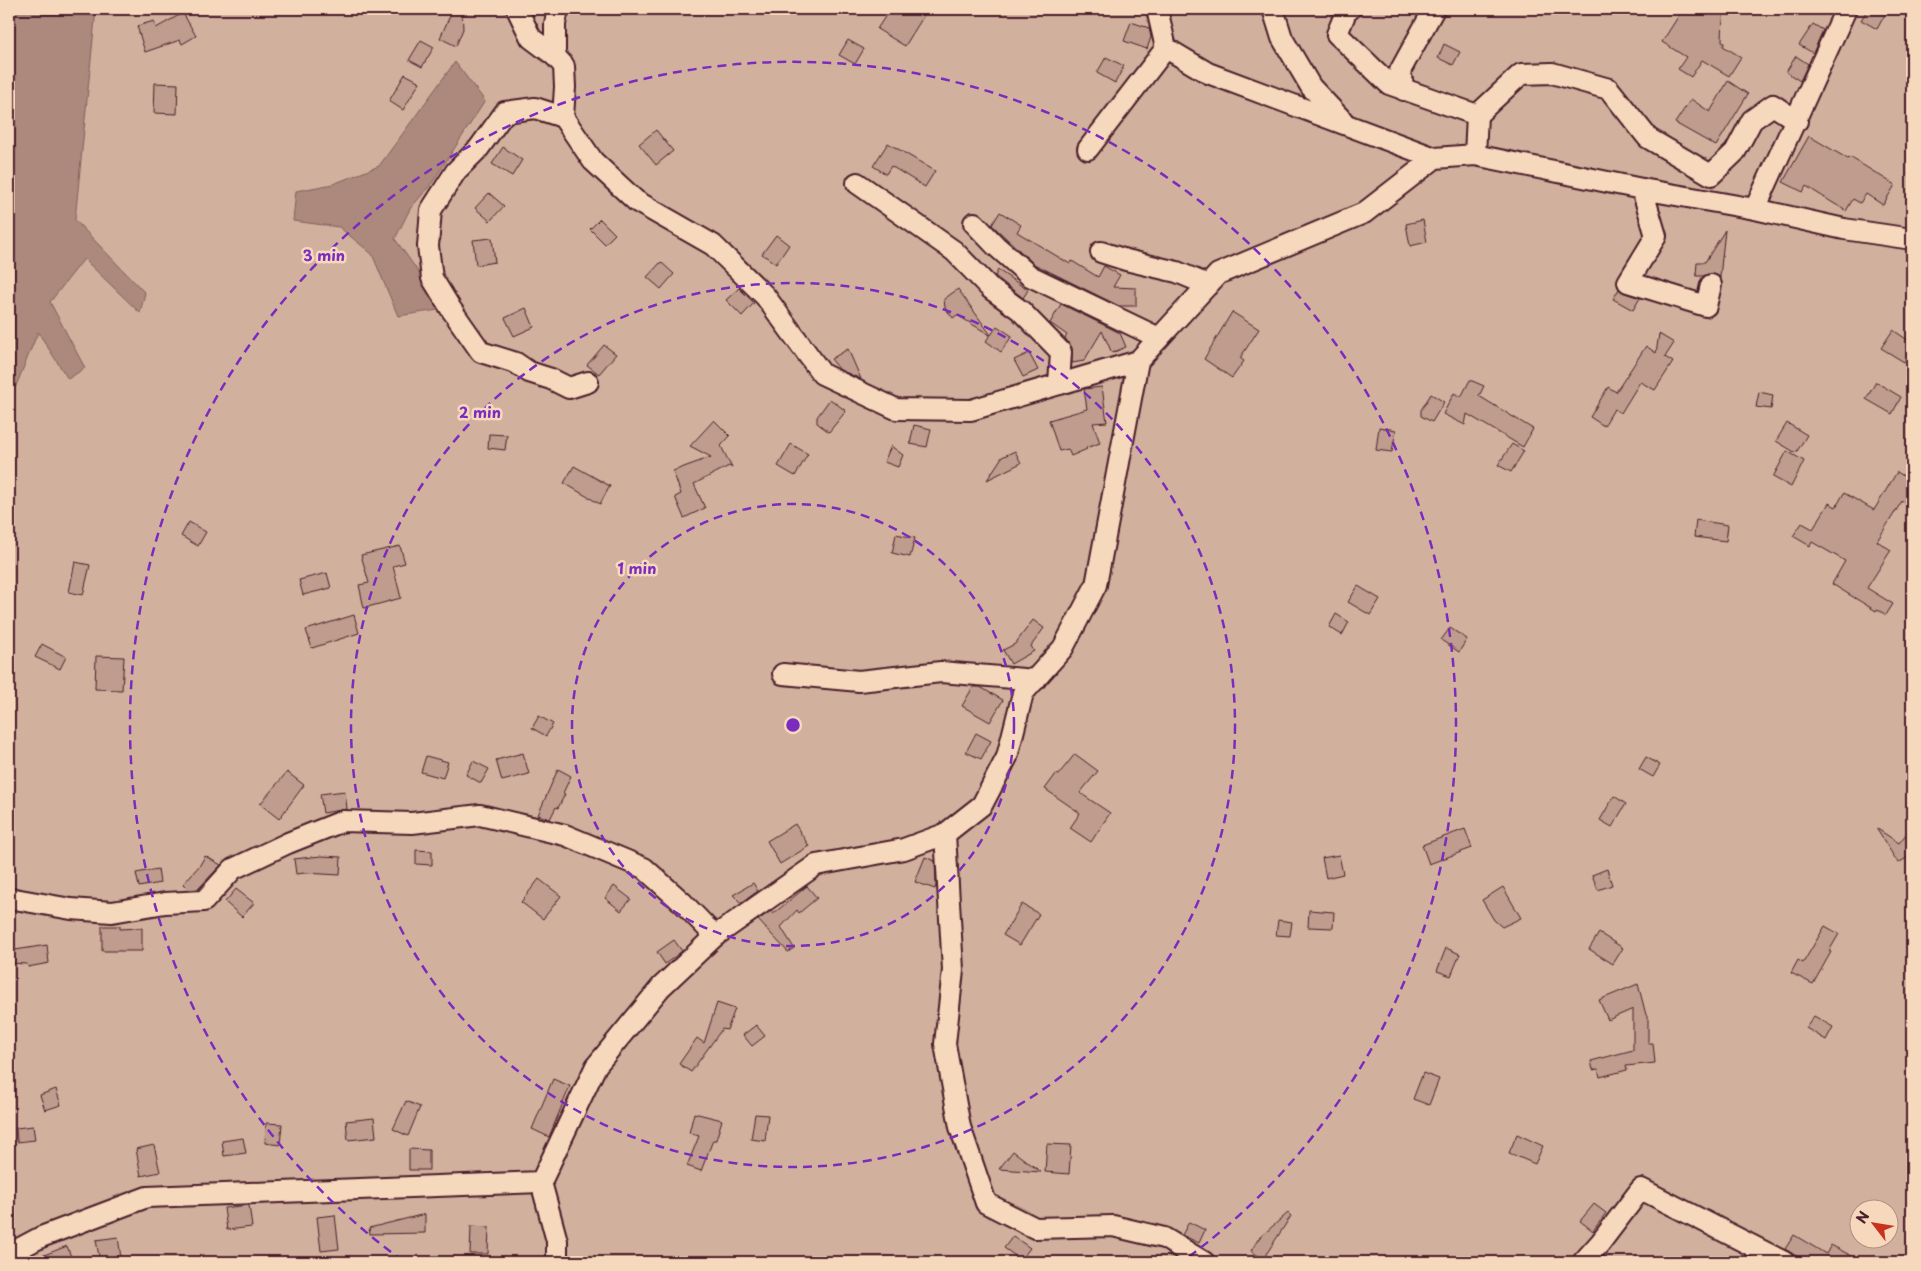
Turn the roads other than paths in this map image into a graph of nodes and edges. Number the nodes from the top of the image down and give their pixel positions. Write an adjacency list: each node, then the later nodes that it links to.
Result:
1 (517, 9): 9 (street)
2 (558, 9): 9 (street)
3 (1157, 9): 8 (street)
4 (1273, 9): 14 (street)
5 (1350, 9): 10 (street)
6 (1434, 9): 10 (street)
7 (1846, 9): 13 (street)
8 (1166, 48): 14 (street); 15 (street)
9 (555, 56): 12 (street)
10 (1404, 90): 11 (street)
11 (1477, 115): 13 (street); 16 (street)
12 (563, 116): 28 (street); 29 (street)
13 (1797, 120): 20 (street)
14 (1346, 124): 17 (street)
15 (1088, 148)
16 (1475, 155): 17 (street); 19 (street)
17 (1435, 158): 24 (street)
18 (857, 183): 29 (street)
19 (1642, 189): 20 (street); 25 (street)
20 (1755, 209): 22 (street)
21 (974, 224): 26 (street)
22 (1912, 239)
23 (1102, 252): 24 (street)
24 (1208, 285): 26 (street)
25 (1711, 285)
26 (1159, 338): 27 (street)
27 (1138, 361): 29 (street); 31 (street)
28 (588, 382)
29 (1059, 384)
30 (783, 674): 31 (street)
31 (1035, 680): 32 (street)
32 (945, 834): 34 (street); 38 (street)
33 (9, 898): 34 (street)
34 (715, 936): 35 (street)
35 (541, 1182): 36 (street); 37 (street)
36 (9, 1254)
37 (557, 1262)
38 (1204, 1262)
39 (1583, 1262): 40 (street)
40 (1784, 1262)

